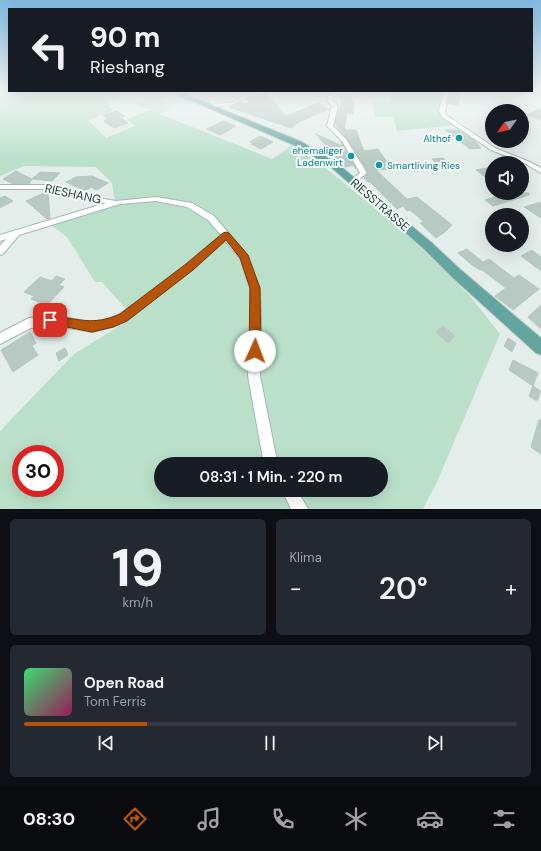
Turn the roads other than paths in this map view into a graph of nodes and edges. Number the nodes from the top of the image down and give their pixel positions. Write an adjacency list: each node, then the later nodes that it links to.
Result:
1 (226, 114): 5 (main road, RIESSTRASSE)
2 (333, 114): 5 (street)
3 (443, 114): 4 (street)
4 (541, 171)
5 (354, 181): 13 (main road, RIESSTRASSE)
6 (2, 187): 7 (street, RIESHANG)
7 (120, 202): 8 (street, RIESHANG); 9 (street, RIESHANG)
8 (16, 233): 10 (street, RIESHANG); 11 (street)
9 (226, 235): 12 (street); 14 (street, RIESHANG)
10 (0, 238)
11 (0, 252)
12 (0, 339)
13 (541, 348)
14 (270, 457)
15 (293, 497): 16 (street)
16 (300, 509)

